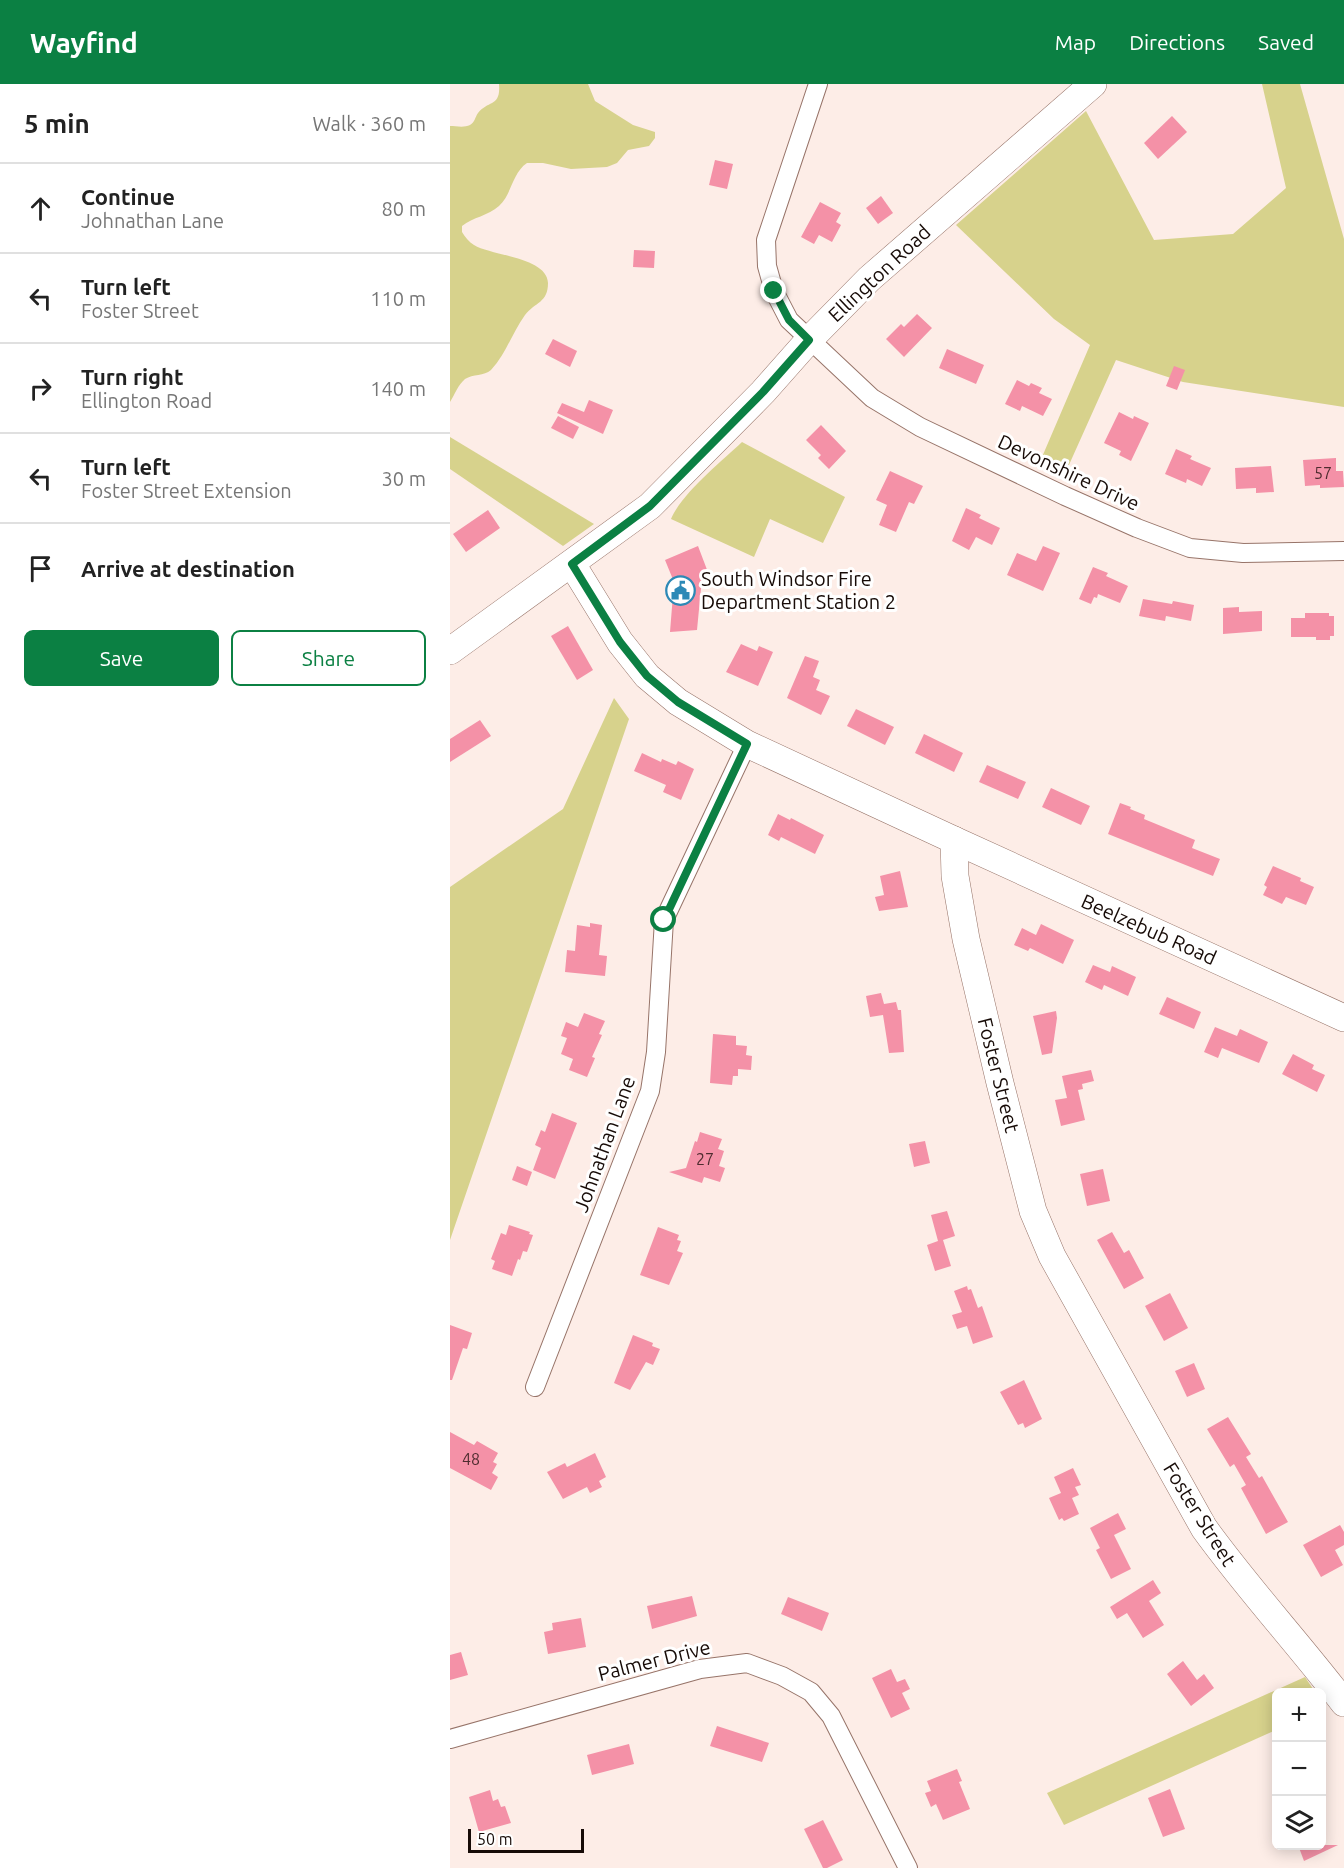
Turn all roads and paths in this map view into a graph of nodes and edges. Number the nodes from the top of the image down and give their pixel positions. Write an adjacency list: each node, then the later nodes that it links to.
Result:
1 (818, 84): 3 (street, Devonshire Drive)
2 (1094, 84): 3 (street, Ellington Road)
3 (809, 340): 4 (street, Devonshire Drive); 5 (street, Ellington Road)
4 (1344, 551)
5 (572, 564): 6 (street, Ellington Road); 7 (street)
6 (450, 651)
7 (747, 744): 8 (street); 10 (street, Johnathan Lane)
8 (954, 840): 9 (street, Beelzebub Road); 11 (street, Foster Street)
9 (1344, 1018)
10 (535, 1387)
11 (1344, 1703)
12 (450, 1739): 13 (street, Palmer Drive)
13 (908, 1868)

